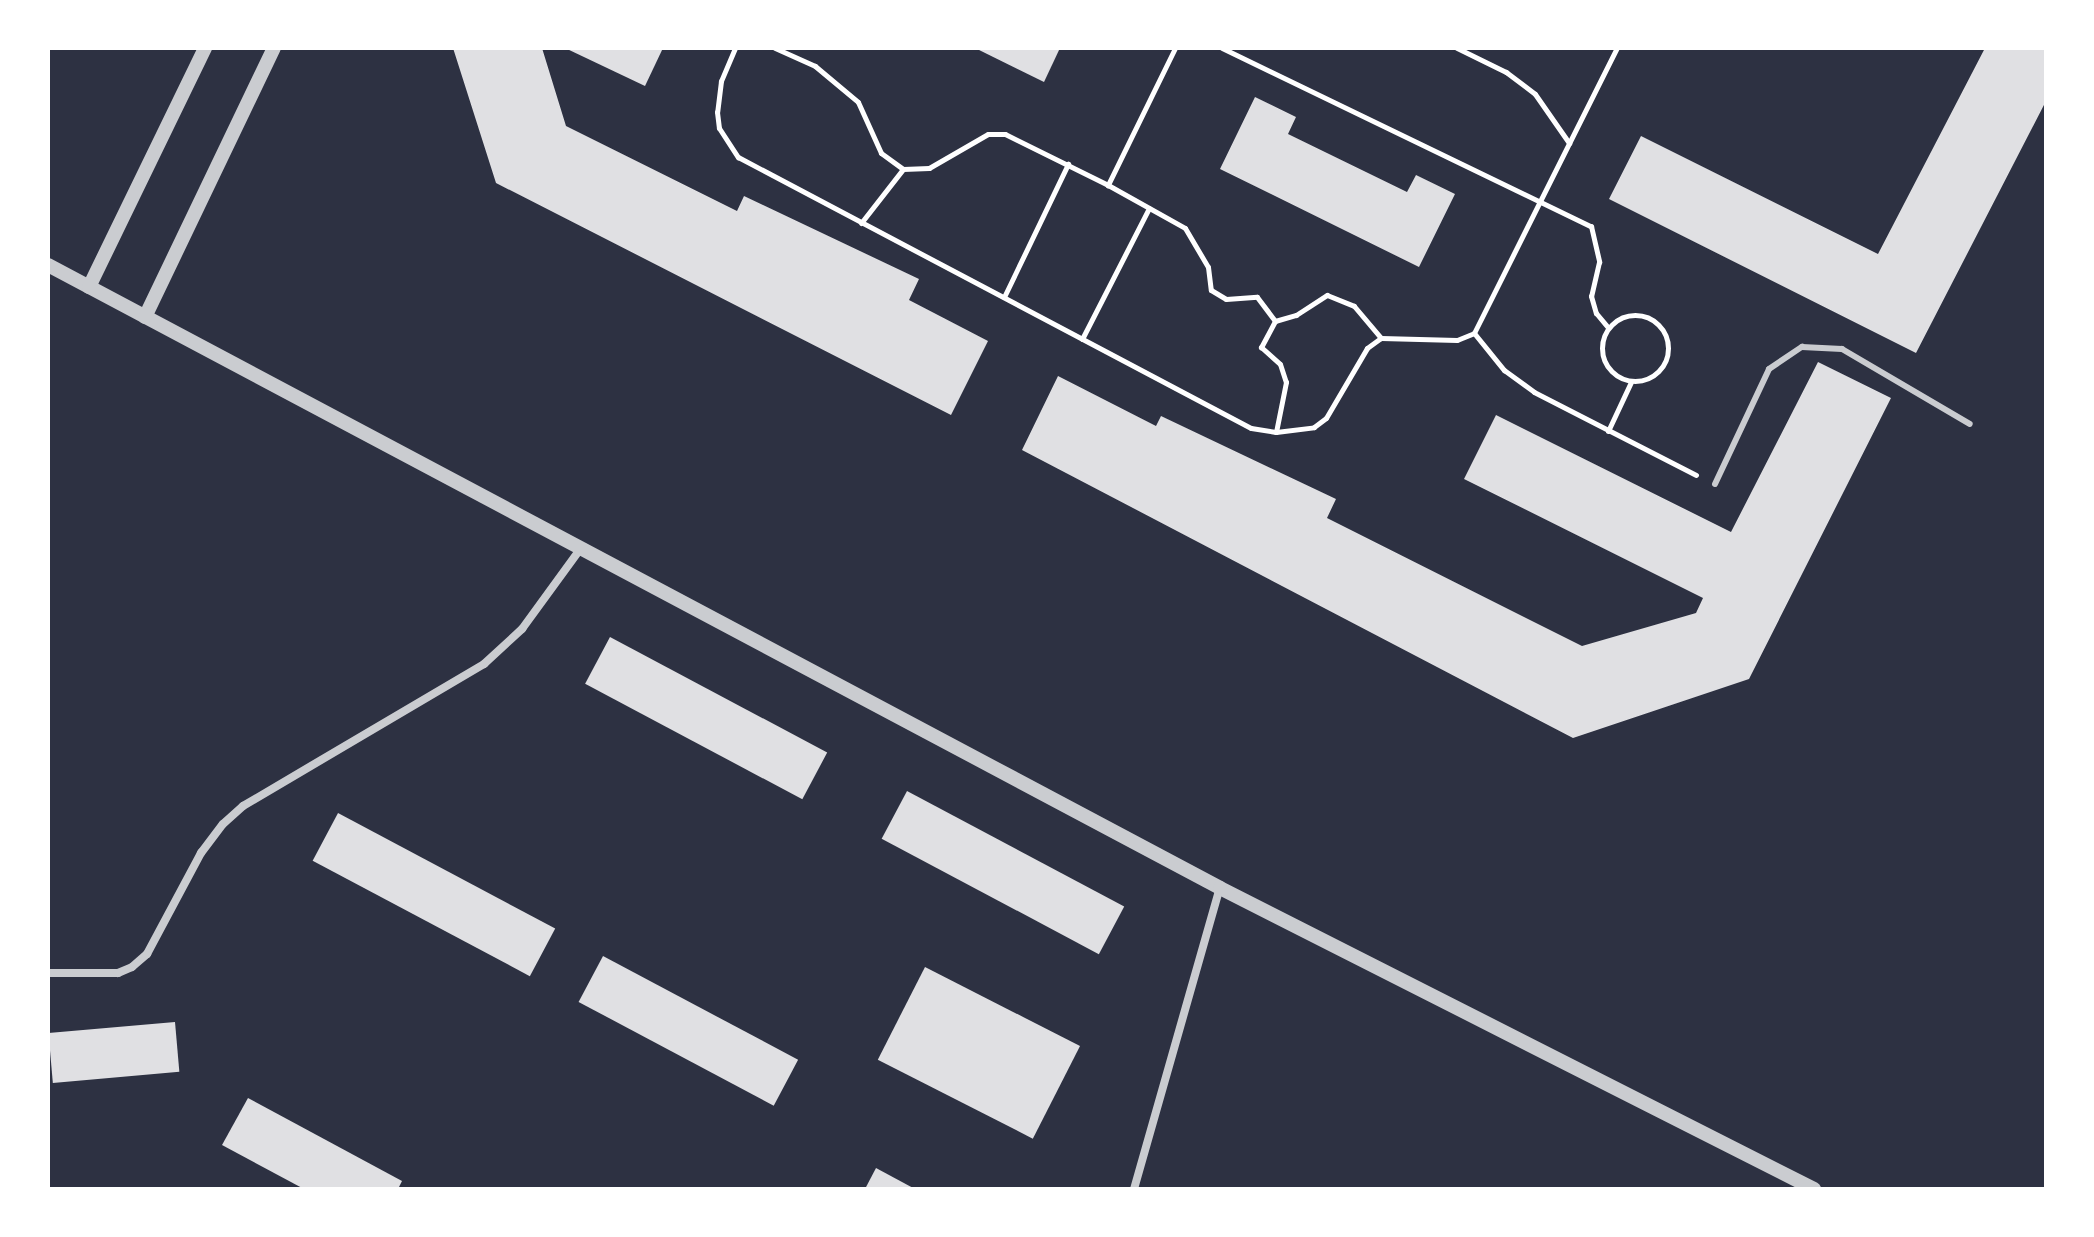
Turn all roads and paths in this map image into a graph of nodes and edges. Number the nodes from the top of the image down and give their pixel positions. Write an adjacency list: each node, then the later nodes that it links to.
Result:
1 (205, 48): 17 (street)
2 (274, 48): 19 (street)
3 (735, 48): 15 (path)
4 (775, 48): 11 (path)
5 (1175, 48): 12 (path)
6 (1222, 48): 13 (path)
7 (1457, 48): 9 (path)
8 (1617, 48): 9 (path)
9 (1569, 144): 13 (path)
10 (1068, 164): 11 (path); 12 (path); 18 (path)
11 (903, 169): 15 (path)
12 (1108, 185): 14 (path)
13 (1540, 202): 21 (path); 22 (path)
14 (1149, 208): 20 (path); 24 (path)
15 (861, 223): 18 (path)
16 (48, 265): 17 (street)
17 (89, 287): 19 (street)
18 (1004, 297): 24 (path)
19 (145, 317): 30 (street)
20 (1275, 321): 23 (path); 28 (path)
21 (1607, 326): 25 (path); 25 (path)
22 (1474, 333): 23 (path); 27 (path)
23 (1381, 338): 28 (path)
24 (1082, 339): 28 (path)
25 (1631, 382): 27 (path)
26 (1970, 424): 29 (lane)
27 (1608, 431): 29 (path)
28 (1276, 432)
29 (1715, 484)
30 (581, 548): 31 (street); 32 (street)
31 (1220, 888): 33 (street); 34 (street)
32 (48, 973)
33 (1134, 1189)
34 (1814, 1189)

